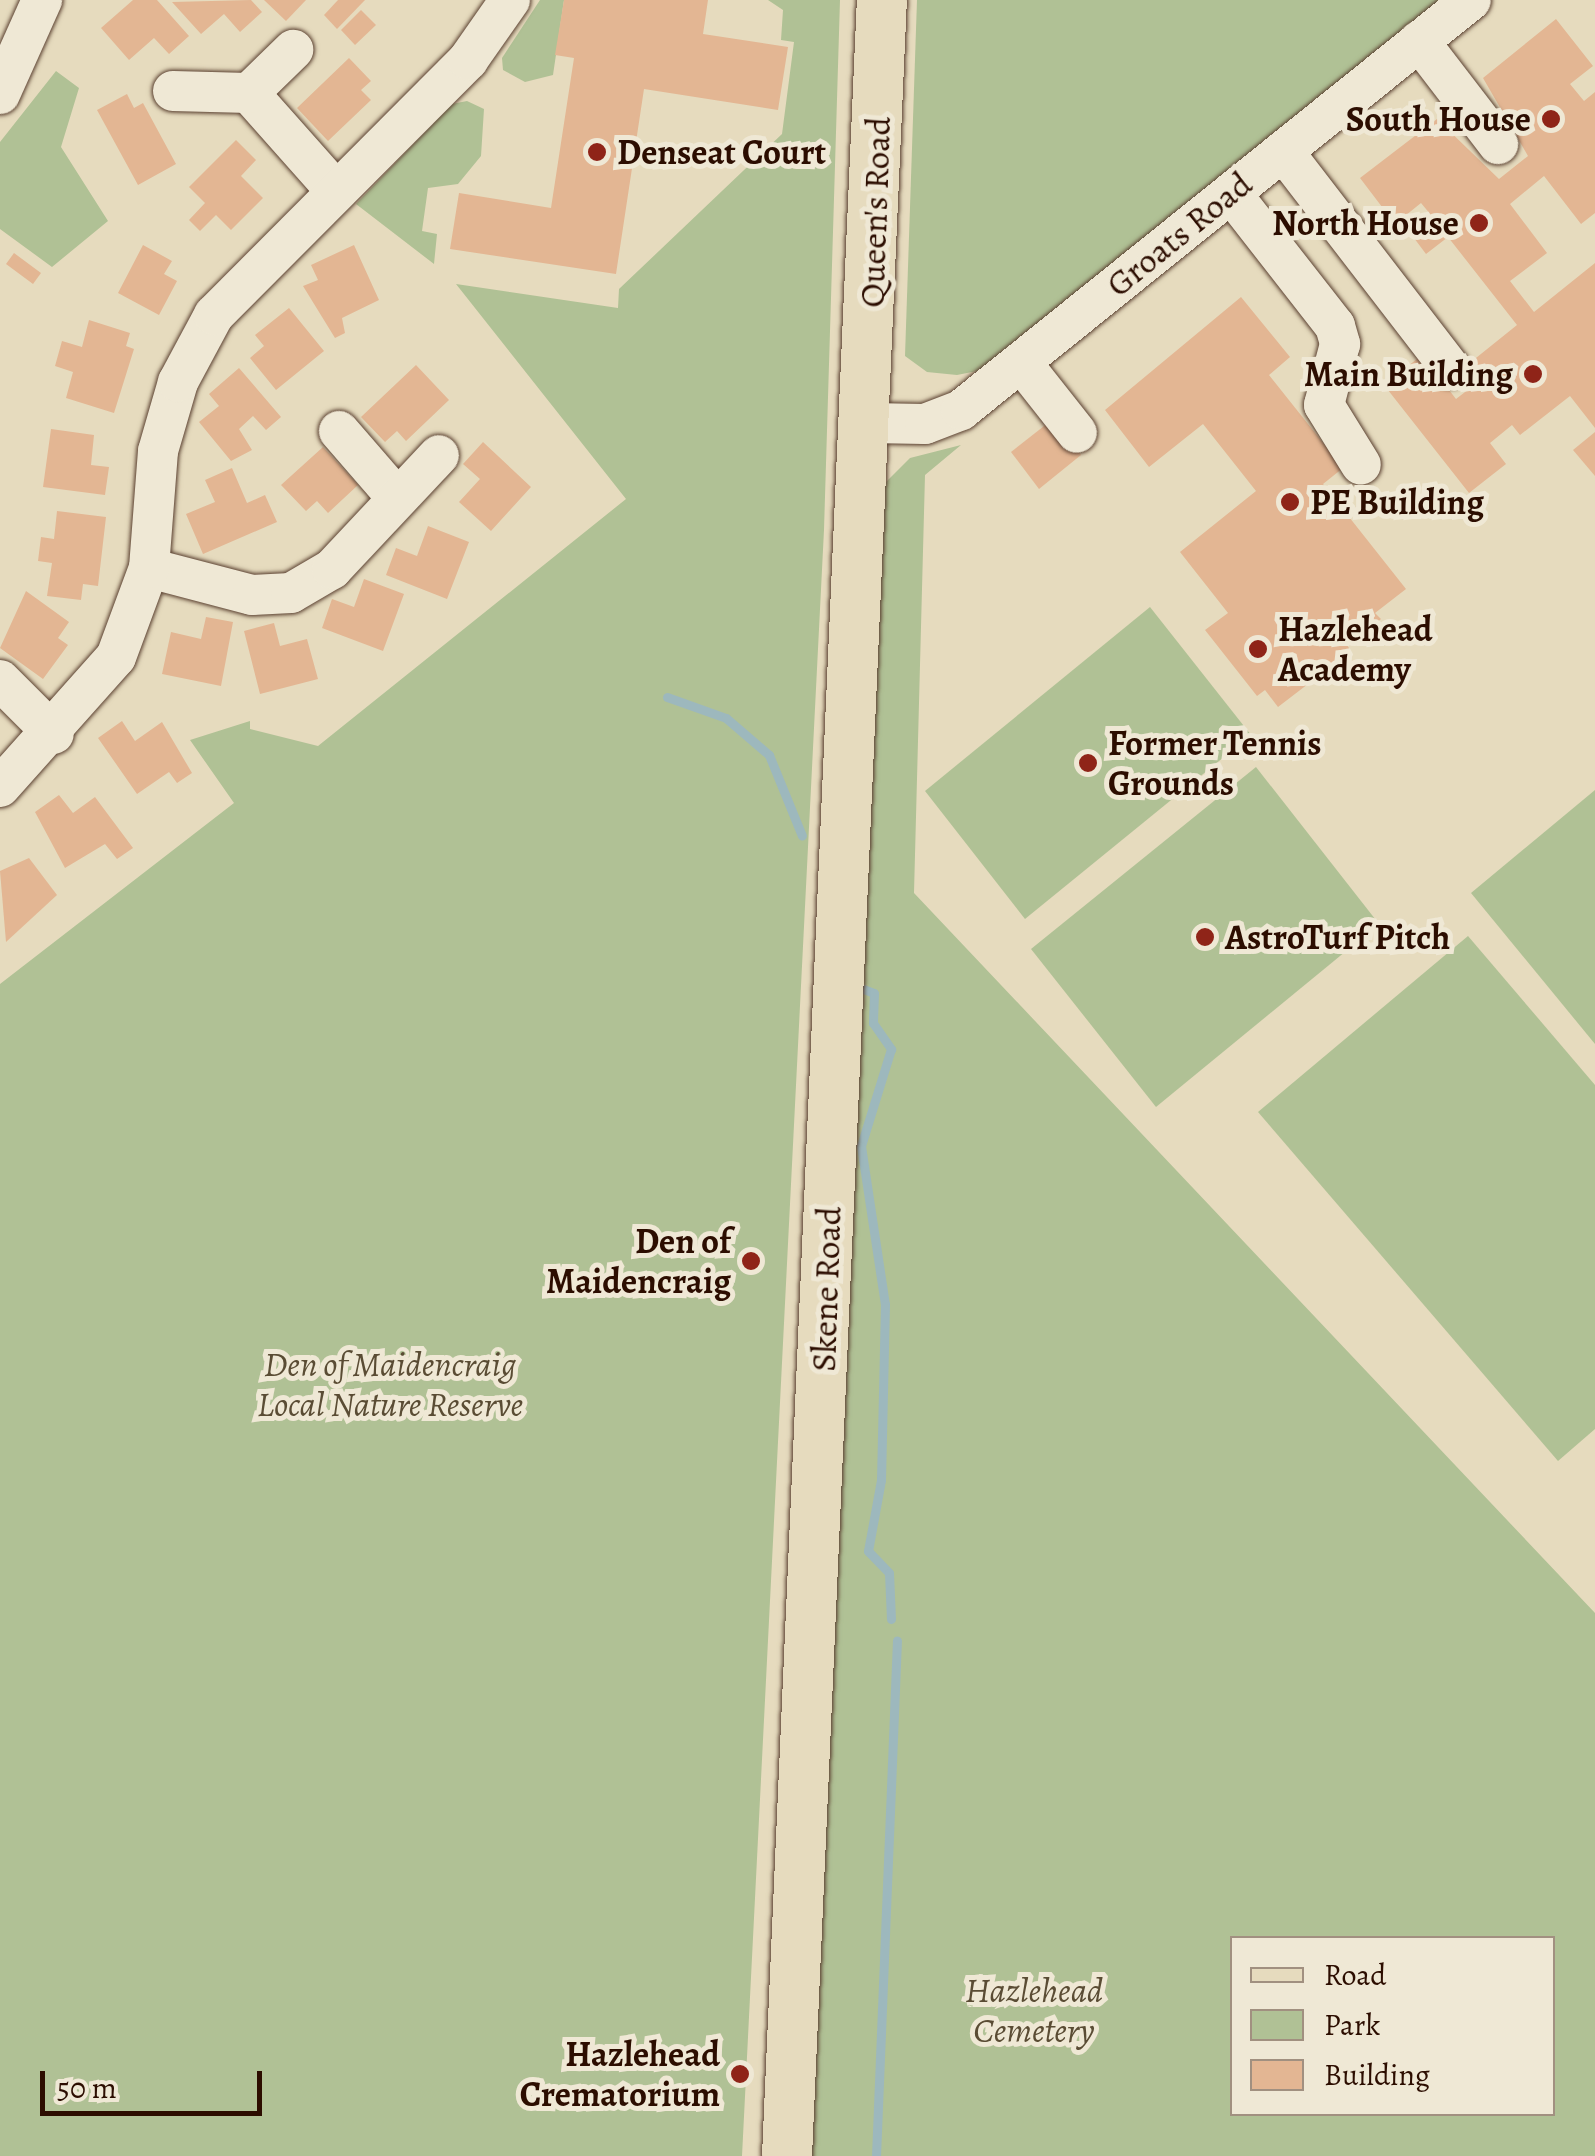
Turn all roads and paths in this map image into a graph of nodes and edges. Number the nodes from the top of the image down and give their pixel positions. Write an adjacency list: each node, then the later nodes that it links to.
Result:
1 (42, 0): 8 (street)
2 (510, 0): 12 (street)
3 (882, 0): 16 (main road, Queen's Road)
4 (1471, 0): 5 (street, Groats Road)
5 (1420, 41): 10 (street); 11 (street, Groats Road)
6 (293, 50): 9 (street)
7 (173, 91): 9 (street)
8 (0, 94)
9 (249, 94): 12 (street)
10 (1498, 144)
11 (1282, 151): 13 (street, Groats Road); 15 (street)
12 (336, 191): 22 (street)
13 (1230, 193): 14 (street, Groats Road); 20 (street)
14 (1021, 362): 16 (street, Groats Road); 18 (street)
15 (1450, 368)
16 (869, 423): 26 (main road, Skene Road)
17 (338, 431): 21 (street)
18 (1076, 434)
19 (438, 454): 21 (street)
20 (1361, 465)
21 (397, 498): 22 (street)
22 (149, 568): 24 (street)
23 (0, 680): 24 (street)
24 (54, 734): 25 (street)
25 (0, 787)
26 (787, 2156)

